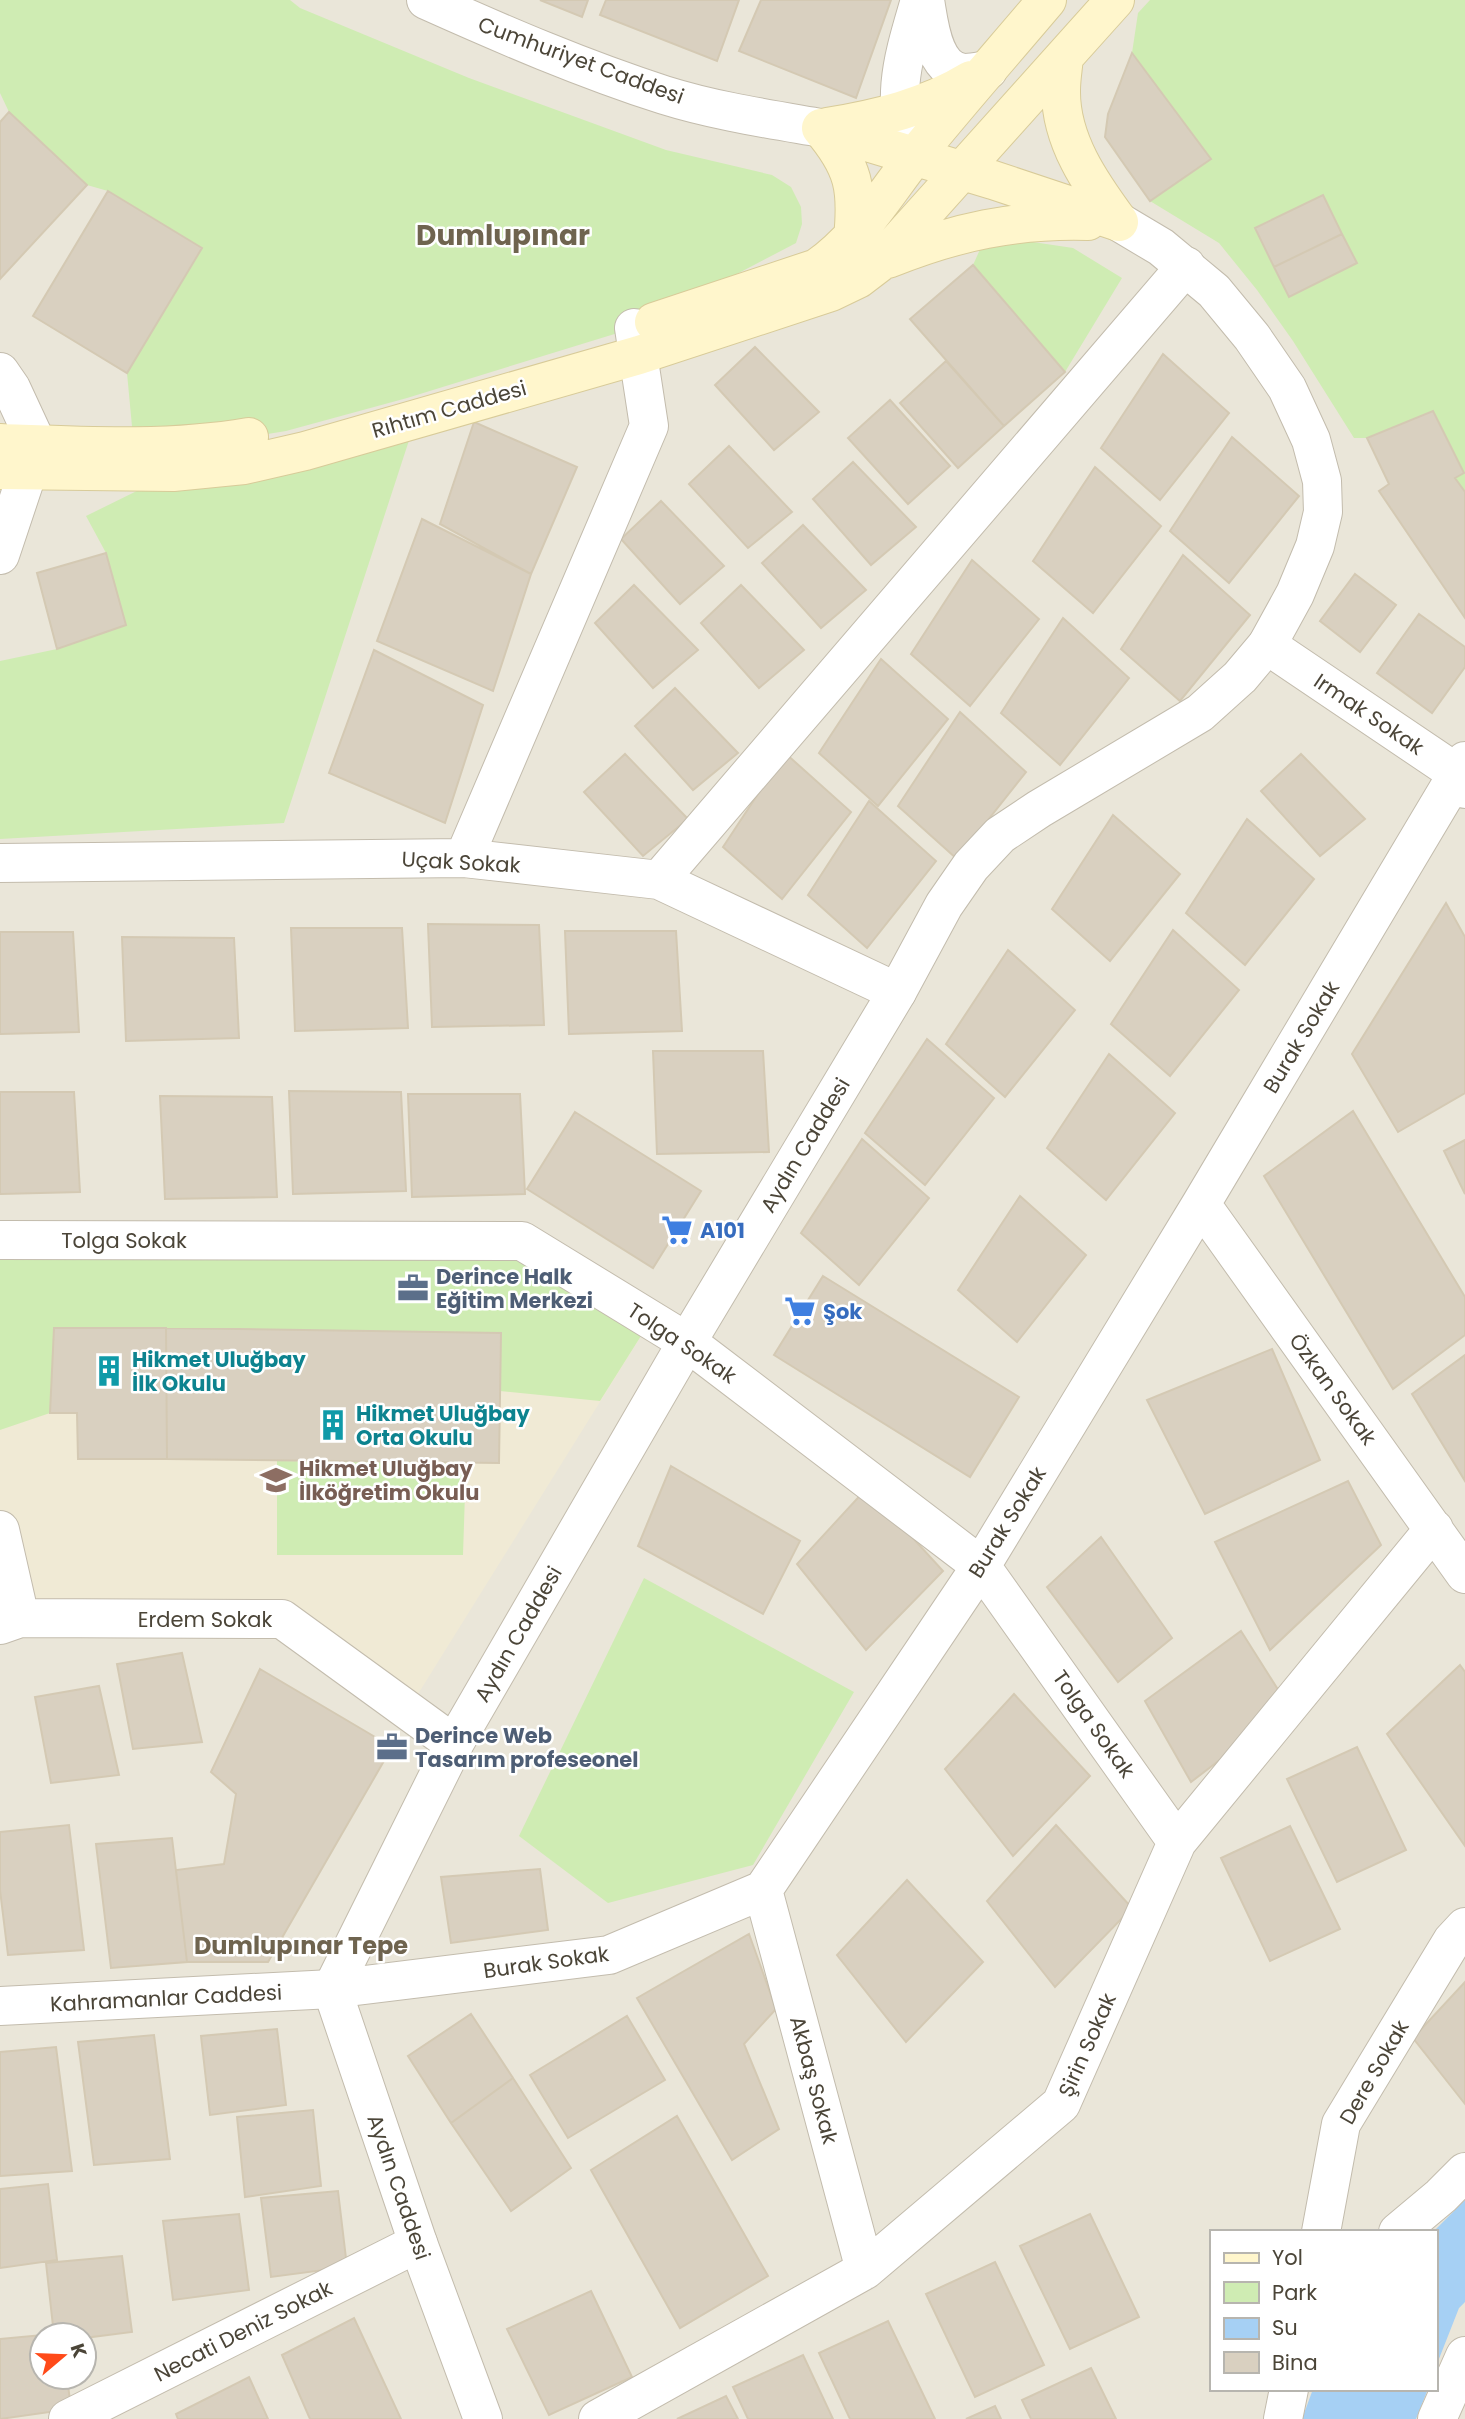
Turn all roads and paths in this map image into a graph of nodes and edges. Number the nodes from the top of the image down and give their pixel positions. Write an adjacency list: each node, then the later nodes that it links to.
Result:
1 (426, 0): 8 (street, Cumhuriyet Caddesi)
2 (922, 0): 6 (street); 7 (street)
3 (1047, 0): 6 (main road)
4 (1115, 0): 5 (main road)
5 (1064, 57): 10 (main road); 11 (main road)
6 (988, 70): 7 (main road); 9 (main road)
7 (901, 110): 8 (main road); 9 (street)
8 (821, 128): 9 (main road); 12 (main road)
9 (915, 156): 10 (main road); 12 (main road)
10 (963, 170): 11 (main road); 12 (main road)
11 (1119, 222): 12 (main road); 13 (street, Aydın Caddesi)
12 (866, 251): 14 (main road, Rıhtım Caddesi); 14 (main road, Rıhtım Caddesi)
13 (1186, 266): 18 (street, Aydın Caddesi); 22 (street)
14 (637, 341): 16 (main road, Rıhtım Caddesi); 20 (street)
15 (0, 372): 16 (street)
16 (16, 457): 17 (street)
17 (0, 555)
18 (1267, 645): 19 (street, Irmak Sokak); 23 (street, Aydın Caddesi)
19 (1463, 775): 24 (street, Burak Sokak)
20 (464, 858): 21 (street, Uçak Sokak); 22 (street, Uçak Sokak)
21 (0, 863)
22 (659, 880): 23 (street, Uçak Sokak)
23 (897, 992): 26 (street, Aydın Caddesi)
24 (1201, 1204): 27 (street, Özkan Sokak); 29 (street, Burak Sokak)
25 (0, 1240): 26 (street, Tolga Sokak)
26 (687, 1342): 29 (street, Tolga Sokak); 32 (street, Aydın Caddesi)
27 (1434, 1529): 30 (street, Özkan Sokak); 33 (street, Şirin Sokak)
28 (0, 1530): 31 (street)
29 (981, 1566): 33 (street, Tolga Sokak); 34 (street, Burak Sokak)
30 (1465, 1574)
31 (10, 1621): 32 (street, Erdem Sokak)
32 (454, 1744): 36 (street, Aydın Caddesi)
33 (1177, 1842): 42 (street, Şirin Sokak)
34 (763, 1890): 36 (street, Burak Sokak); 42 (street, Akbaş Sokak)
35 (1465, 1927): 39 (street, Dere Sokak)
36 (332, 1989): 37 (street, Kahramanlar Caddesi); 41 (street, Aydın Caddesi)
37 (0, 2006)
38 (1465, 2172): 40 (street)
39 (1321, 2230)
40 (1400, 2230)
41 (418, 2243): 45 (street, Necati Deniz Sokak); 46 (street, Aydın Caddesi)
42 (865, 2270): 47 (street, Şirin Sokak)
43 (1465, 2356): 49 (street)
44 (1289, 2391): 48 (street)
45 (68, 2419)
46 (484, 2419)
47 (598, 2419)
48 (1283, 2419)
49 (1437, 2419)

